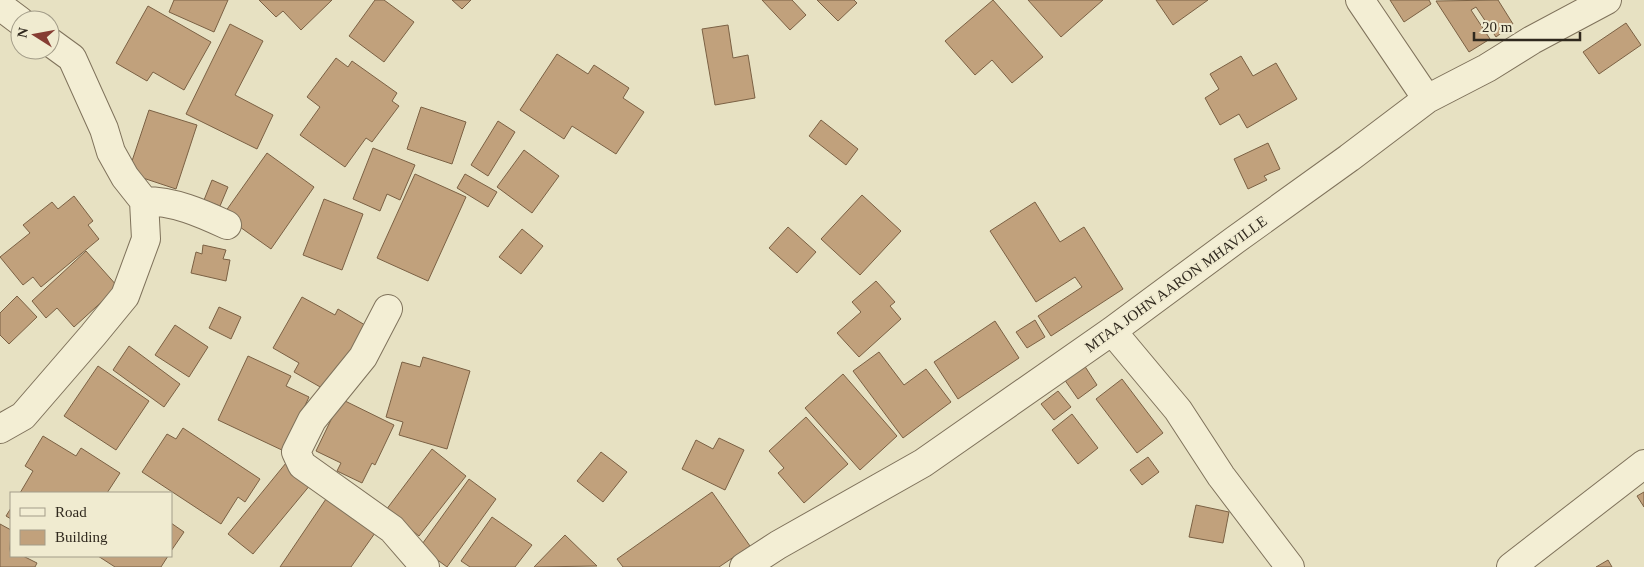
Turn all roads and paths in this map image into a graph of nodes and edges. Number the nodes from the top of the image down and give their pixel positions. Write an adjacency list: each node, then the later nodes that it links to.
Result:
1 (1360, 0): 4 (street)
2 (1607, 0): 4 (street, MTAA JOHN AARON MHAVILLE)
3 (60, 49): 5 (street)
4 (1427, 99): 8 (street, MTAA JOHN AARON MHAVILLE)
5 (144, 201): 6 (street); 9 (street)
6 (227, 225)
7 (388, 309): 11 (street)
8 (1112, 331): 12 (street, MTAA JOHN AARON MHAVILLE); 13 (street)
9 (0, 429)
10 (1644, 464): 14 (street)
11 (425, 567)
12 (744, 567)
13 (1290, 567)
14 (1511, 567)

